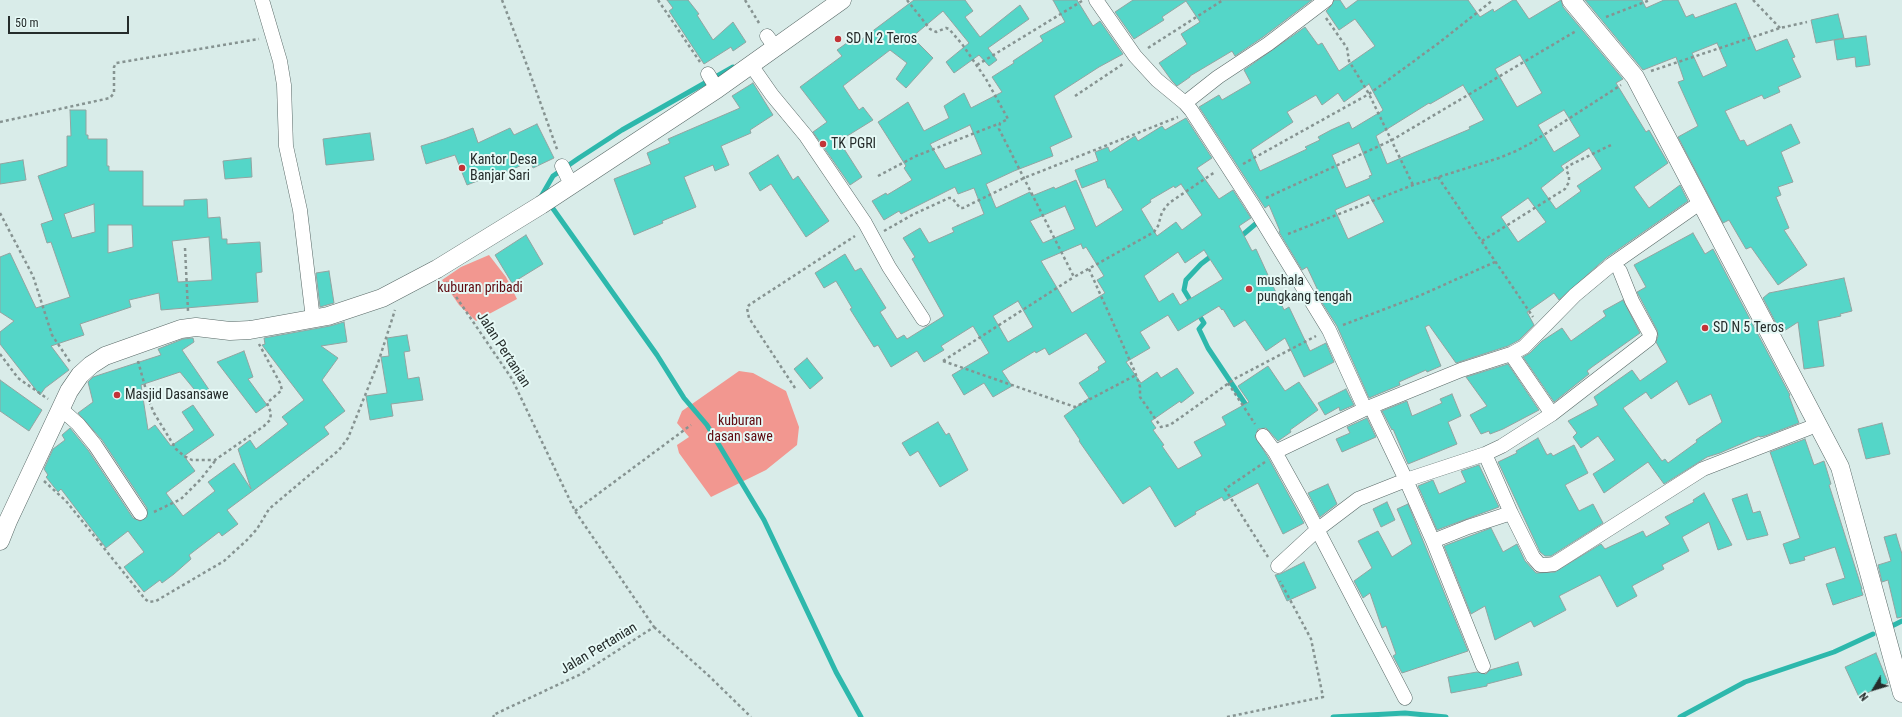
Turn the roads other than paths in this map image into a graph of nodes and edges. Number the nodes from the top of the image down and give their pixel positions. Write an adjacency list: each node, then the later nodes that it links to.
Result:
1 (262, 0): 10 (street)
2 (842, 0): 6 (street)
3 (1096, 0): 7 (street)
4 (1571, 0): 26 (street)
5 (1322, 3): 7 (street)
6 (751, 65): 10 (street); 11 (street)
7 (1184, 103): 13 (street)
8 (1694, 207): 12 (street)
9 (1620, 271): 15 (street)
10 (313, 319): 14 (street)
11 (923, 319)
12 (1511, 354): 13 (street); 15 (street)
13 (1368, 408): 18 (street); 21 (street)
14 (61, 409): 19 (street); 22 (street)
15 (1552, 414): 17 (street)
16 (1809, 428): 20 (street)
17 (1485, 454): 18 (street); 20 (street)
18 (1406, 480): 21 (street); 23 (street)
19 (140, 513)
20 (1511, 513): 23 (street)
21 (1315, 532): 24 (street); 27 (street)
22 (0, 541)
23 (1433, 541): 25 (street)
24 (1276, 569)
25 (1483, 666)
26 (1902, 693)
27 (1405, 698)

